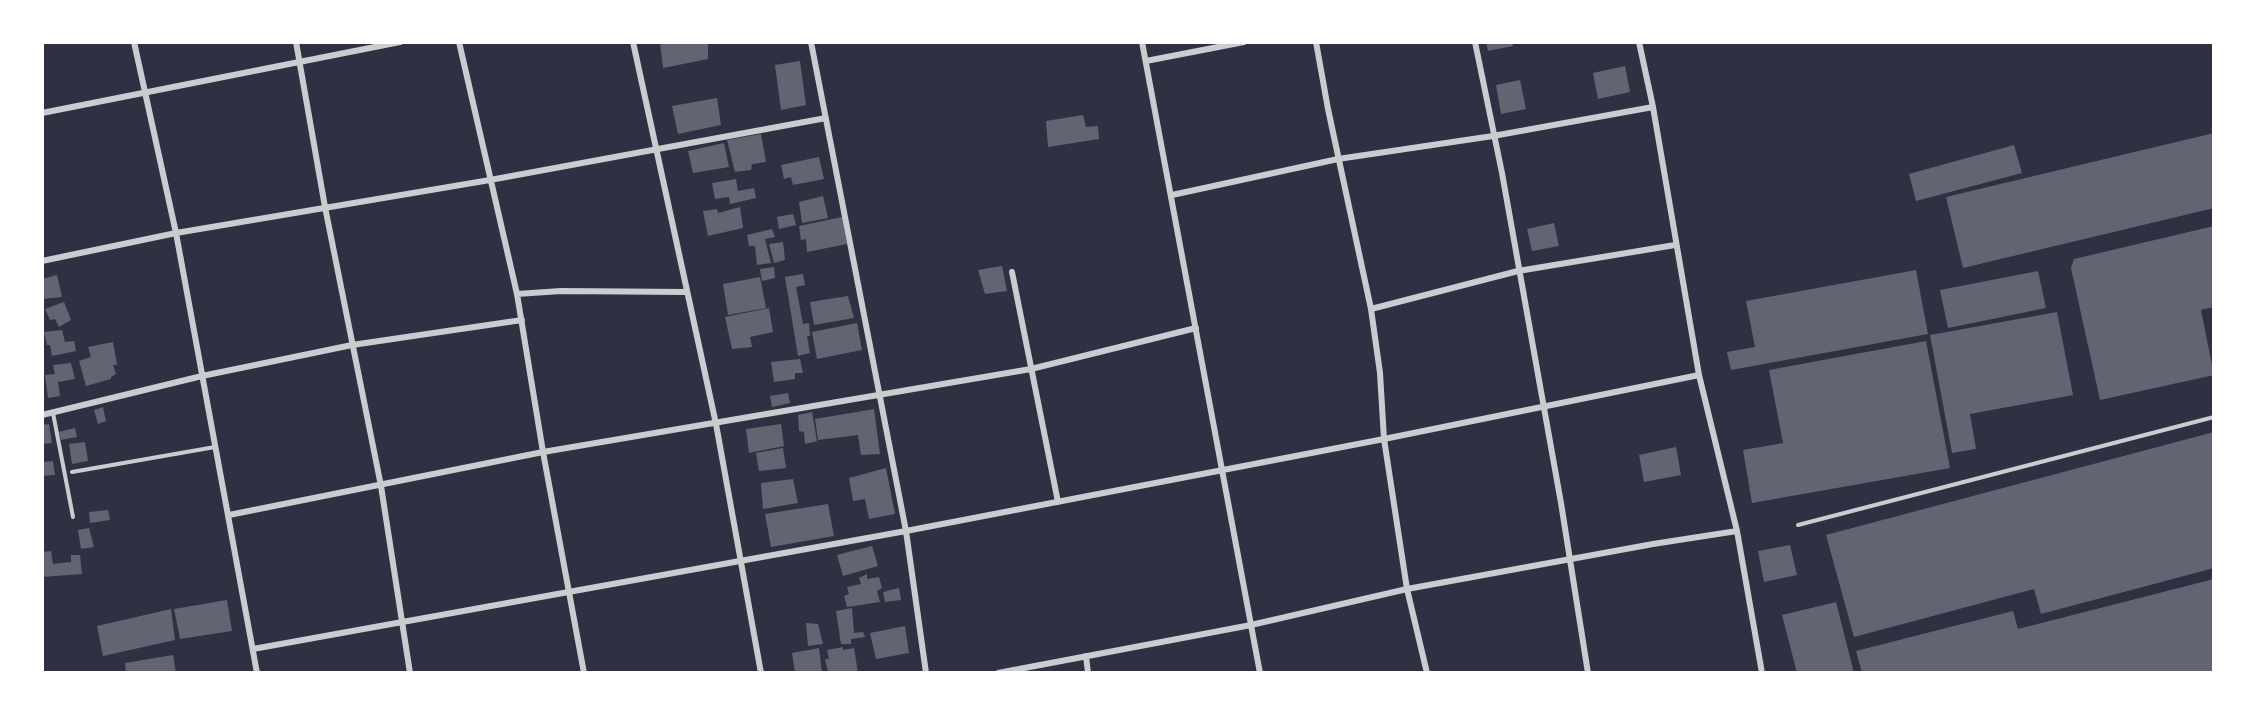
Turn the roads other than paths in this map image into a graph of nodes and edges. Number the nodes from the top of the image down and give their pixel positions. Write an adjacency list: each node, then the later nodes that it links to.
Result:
1 (134, 42): 14 (street)
2 (296, 42): 13 (street)
3 (400, 42): 13 (street)
4 (459, 42): 21 (street)
5 (633, 42): 19 (street)
6 (811, 42): 17 (street)
7 (1142, 42): 12 (street)
8 (1244, 42): 12 (street)
9 (1316, 42): 20 (street)
10 (1474, 42): 18 (street)
11 (1639, 42): 15 (street)
12 (1146, 61): 22 (street)
13 (299, 62): 14 (street); 23 (street)
14 (144, 92): 16 (street); 24 (street)
15 (1653, 107): 18 (street); 25 (street)
16 (42, 113)
17 (826, 118): 19 (street); 38 (street)
18 (1493, 136): 20 (street); 27 (street)
19 (656, 151): 21 (street); 29 (street)
20 (1338, 159): 22 (street); 31 (street)
21 (490, 180): 23 (street); 30 (street)
22 (1172, 195): 33 (street)
23 (325, 207): 24 (street); 34 (street)
24 (176, 233): 26 (street); 37 (street)
25 (1675, 245): 27 (street); 36 (street)
26 (42, 261)
27 (1518, 271): 31 (street); 39 (street)
28 (1011, 272): 35 (street)
29 (686, 292): 30 (street); 43 (street)
30 (517, 294): 32 (street)
31 (1371, 309): 44 (street)
32 (522, 320): 34 (street); 46 (street)
33 (1196, 328): 35 (street); 47 (street)
34 (352, 345): 37 (street); 49 (street)
35 (1030, 369): 38 (street); 50 (street)
36 (1699, 375): 39 (street); 55 (street)
37 (202, 376): 40 (street); 45 (street)
38 (880, 396): 43 (street); 54 (street)
39 (1542, 406): 44 (street); 57 (street)
40 (53, 412): 41 (street); 52 (lane)
41 (42, 415)
42 (2214, 417): 53 (lane)
43 (716, 424): 46 (street); 56 (street)
44 (1384, 439): 47 (street); 58 (street)
45 (216, 447): 48 (lane); 51 (street)
46 (543, 452): 49 (street); 59 (street)
47 (1222, 470): 50 (street); 61 (street)
48 (72, 472)
49 (381, 486): 51 (street); 60 (street)
50 (1058, 502): 54 (street)
51 (229, 515): 62 (street)
52 (73, 517)
53 (1798, 525)
54 (906, 531): 56 (street); 68 (street)
55 (1737, 531): 57 (street); 74 (street)
56 (740, 560): 59 (street); 67 (street)
57 (1570, 560): 58 (street); 73 (street)
58 (1407, 589): 61 (street); 72 (street)
59 (568, 591): 60 (street); 66 (street)
60 (403, 621): 62 (street); 65 (street)
61 (1251, 625): 63 (street); 71 (street)
62 (253, 649): 64 (street)
63 (1086, 656): 69 (street); 70 (street)
64 (256, 673)
65 (410, 673)
66 (584, 673)
67 (760, 673)
68 (926, 673)
69 (998, 673)
70 (1088, 673)
71 (1260, 673)
72 (1427, 673)
73 (1588, 673)
74 (1762, 673)

